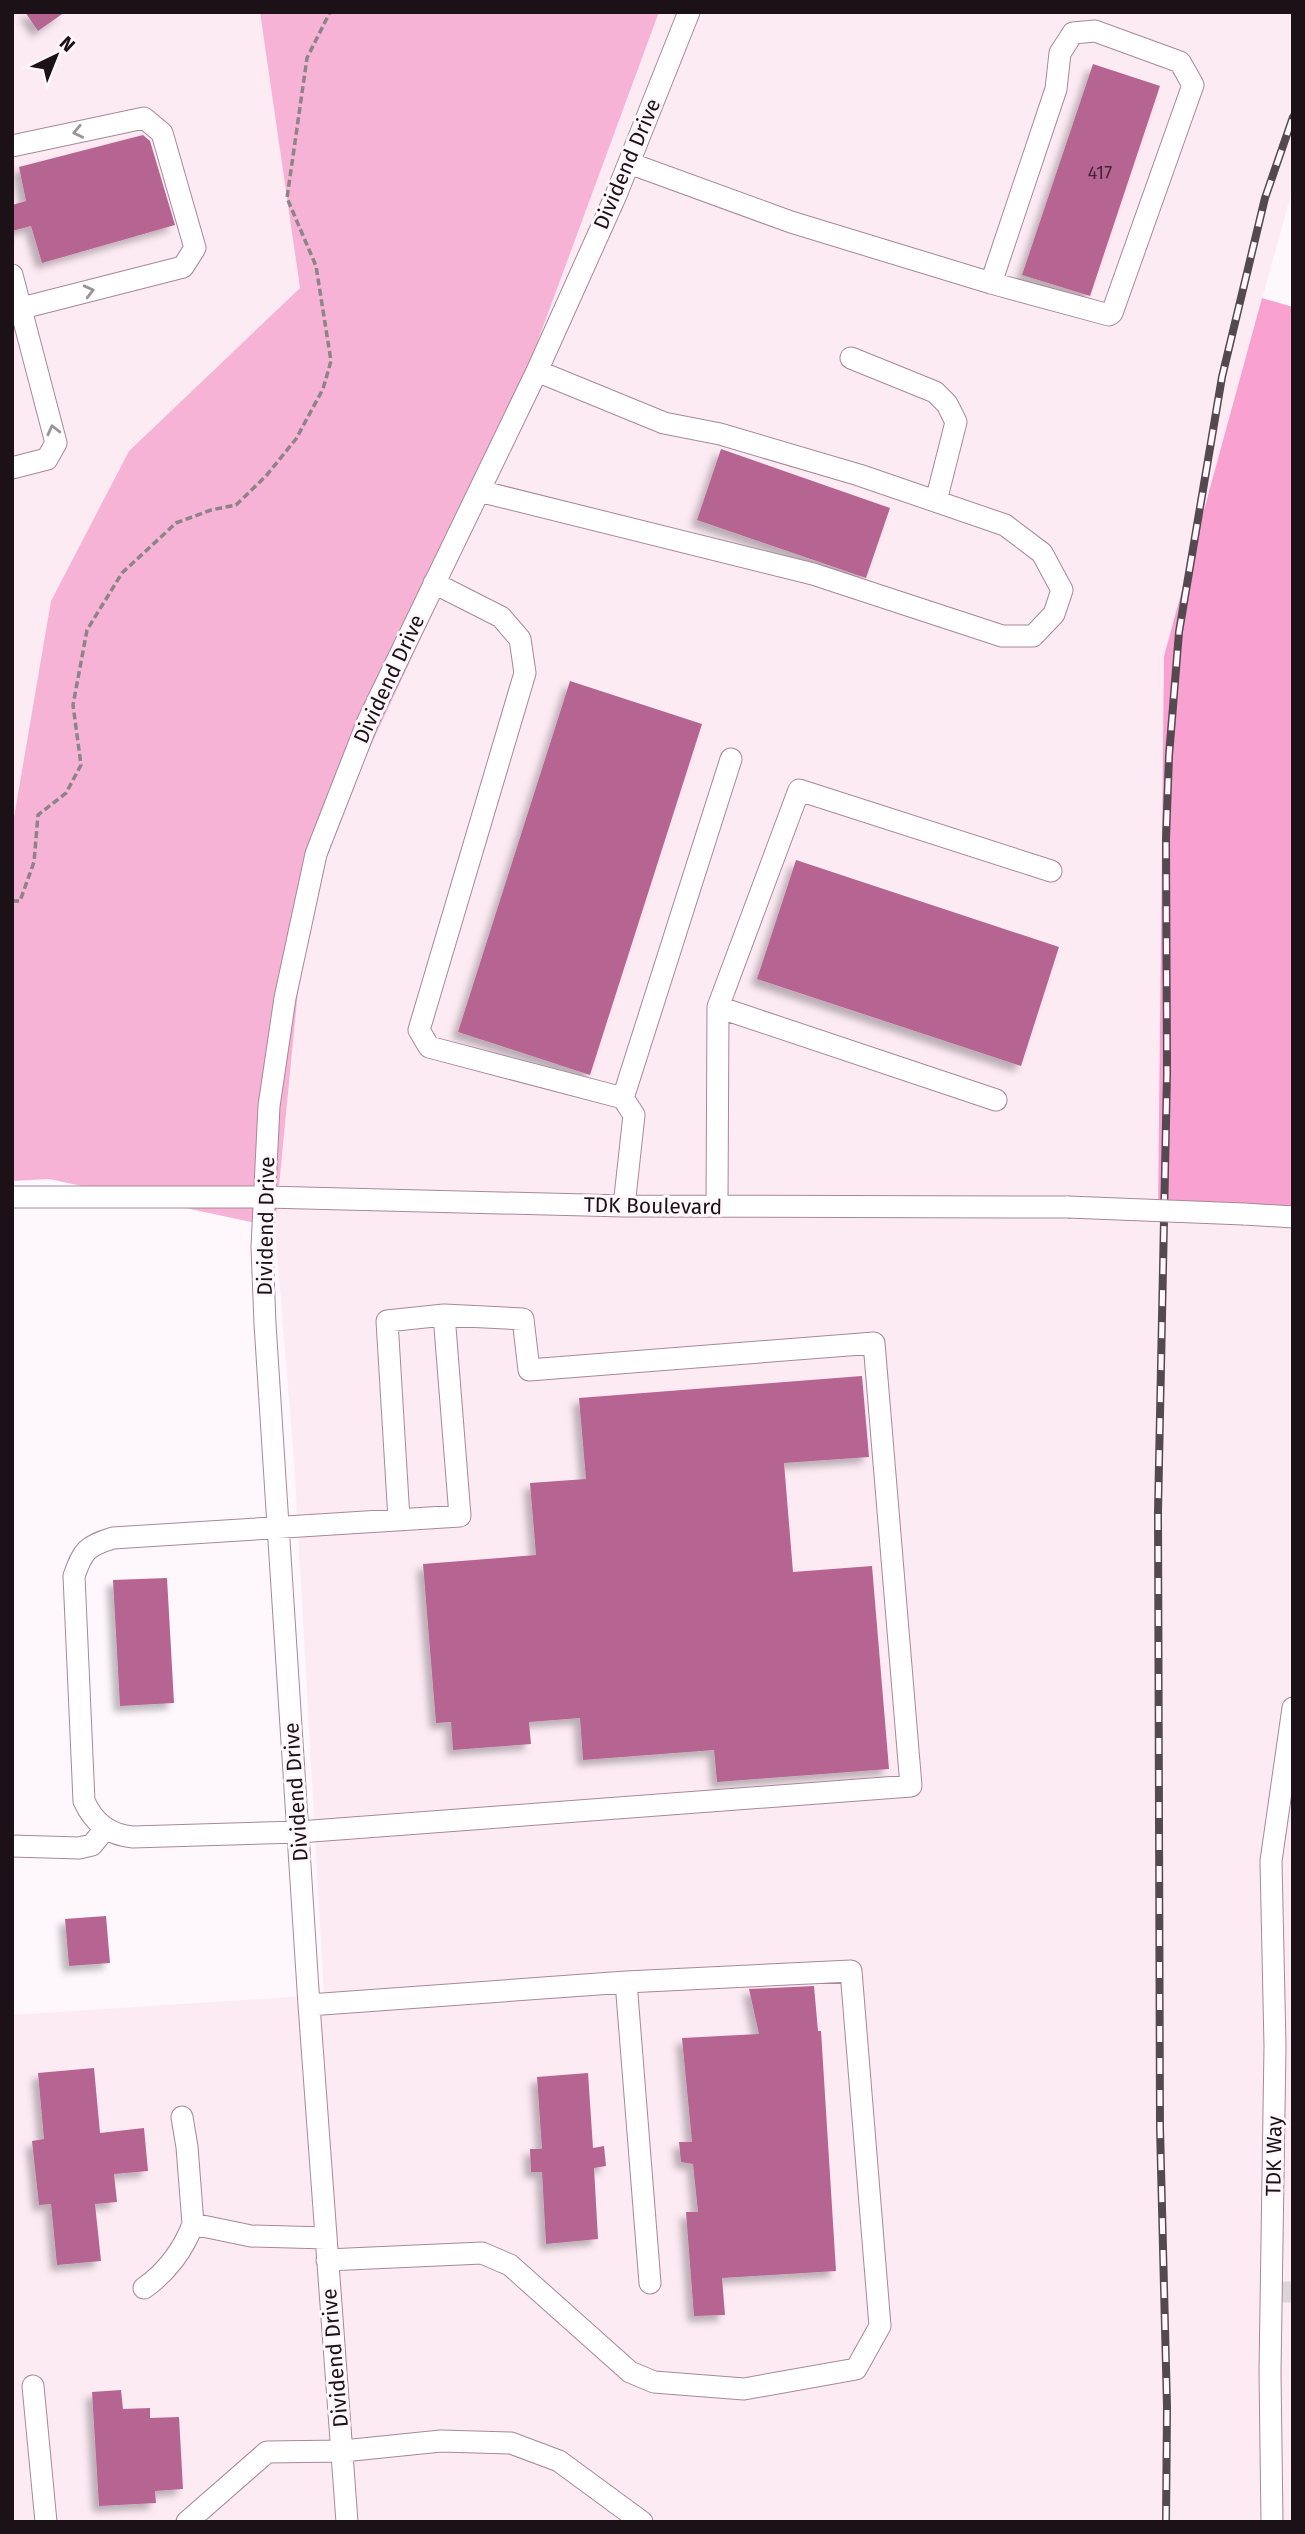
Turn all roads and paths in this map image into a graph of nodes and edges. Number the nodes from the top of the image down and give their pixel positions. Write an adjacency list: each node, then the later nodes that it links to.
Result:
1 (330, 12): 16 (path)
2 (690, 12): 4 (street, Dividend Drive)
3 (12, 146): 7 (street, one-way to 3)
4 (629, 163): 6 (street); 9 (street, Dividend Drive)
5 (12, 275): 7 (street)
6 (991, 283): 6 (street)
7 (22, 308): 10 (street, one-way to 7)
8 (851, 358): 12 (street)
9 (537, 372): 11 (street, Dividend Drive); 12 (street)
10 (12, 468)
11 (480, 491): 12 (street); 13 (street, Dividend Drive)
12 (936, 501)
13 (434, 583): 18 (street); 21 (street, Dividend Drive)
14 (731, 759): 18 (street)
15 (1051, 871): 17 (street)
16 (12, 901)
17 (718, 1007): 19 (street); 23 (street)
18 (623, 1098): 22 (street)
19 (996, 1100)
20 (12, 1197): 21 (street, TDK Boulevard)
21 (265, 1197): 22 (street, TDK Boulevard); 27 (street, Dividend Drive)
22 (624, 1206): 23 (street, TDK Boulevard)
23 (716, 1206): 24 (street, TDK Boulevard, bridge)
24 (1293, 1217)
25 (444, 1315): 26 (street); 26 (street); 31 (street)
26 (398, 1519): 27 (street)
27 (279, 1529): 30 (street); 31 (street, Dividend Drive)
28 (1293, 1708): 29 (street, TDK Way)
29 (1287, 1795): 43 (street, TDK Way)
30 (105, 1829): 31 (street); 32 (street)
31 (299, 1832): 34 (street, Dividend Drive)
32 (12, 1846)
33 (626, 1982): 34 (street); 38 (street); 39 (street)
34 (309, 2005): 37 (street, Dividend Drive)
35 (182, 2117): 36 (street)
36 (193, 2224): 37 (street); 40 (street)
37 (326, 2238): 38 (street, Dividend Drive)
38 (327, 2260): 42 (street, Dividend Drive)
39 (650, 2283)
40 (144, 2288)
41 (33, 2386): 44 (street)
42 (343, 2451): 45 (street); 46 (street, Dividend Drive); 47 (street)
43 (1279, 2513)
44 (46, 2522)
45 (187, 2522)
46 (347, 2522)
47 (642, 2522)

